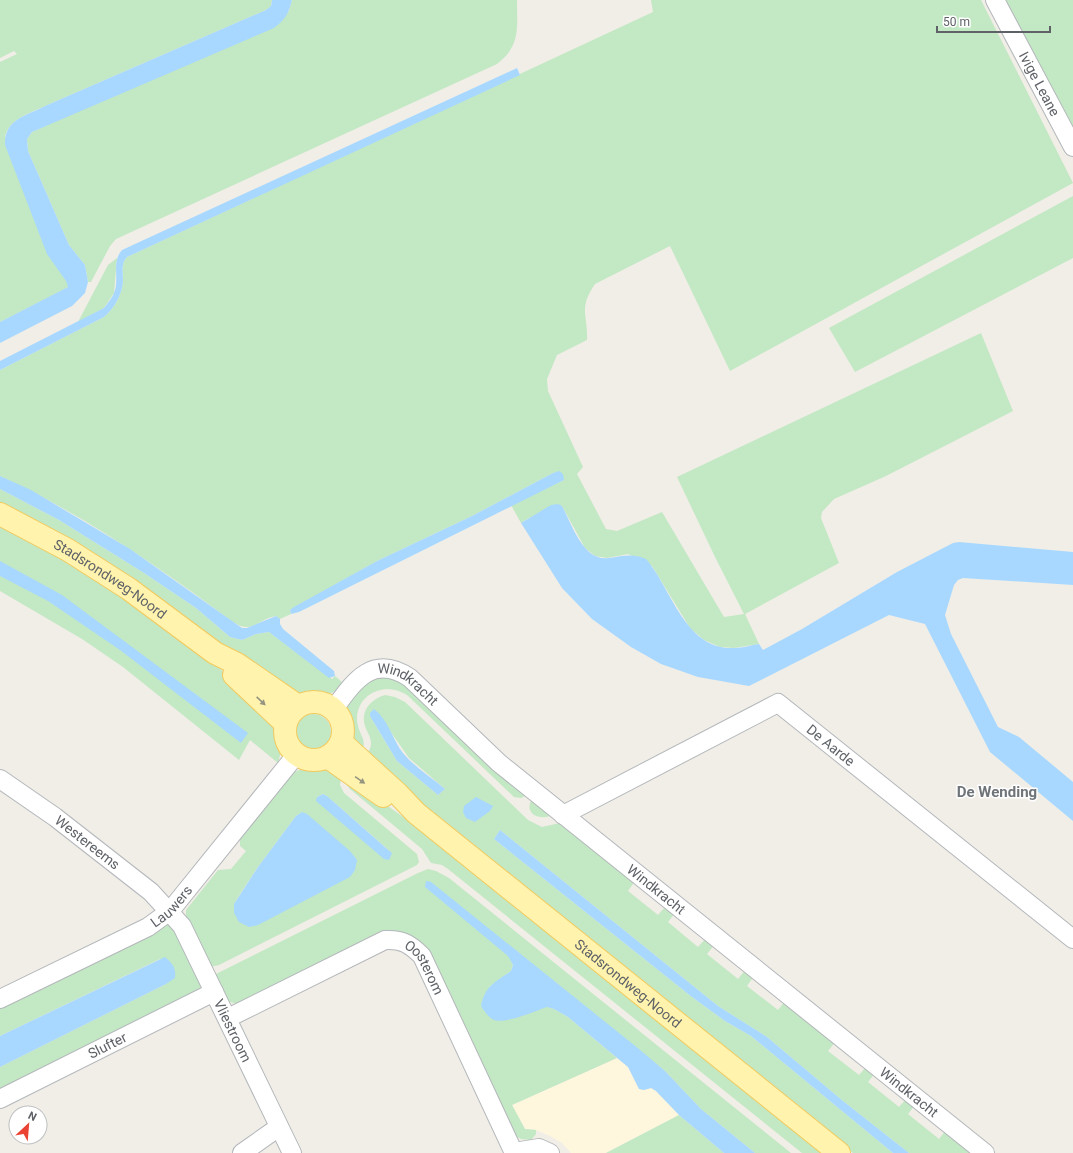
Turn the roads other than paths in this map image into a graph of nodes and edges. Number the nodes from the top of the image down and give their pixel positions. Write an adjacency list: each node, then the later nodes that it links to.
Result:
1 (995, 0): 2 (street, Ivige Leane)
2 (1073, 147)
3 (0, 514): 4 (main road, Stadsrondweg-Noord)
4 (215, 653): 5 (main road, Stadsrondweg-Noord); 7 (main road, Stadsrondweg-Noord, one-way to 7)
5 (298, 706): 6 (main road); 7 (main road)
6 (334, 709): 8 (main road); 11 (street, Windkracht)
7 (286, 723): 9 (main road)
8 (335, 750): 9 (main road); 23 (main road, Stadsrondweg-Noord)
9 (296, 755): 12 (street, Lauwers)
10 (0, 779): 12 (street, Westereems)
11 (563, 815): 13 (street, De Aarde); 24 (street, Windkracht)
12 (170, 911): 14 (street, Vliestroom); 15 (street, Lauwers)
13 (1073, 939)
14 (214, 992): 16 (street, Vliestroom); 17 (street, Slufter)
15 (0, 999)
16 (228, 1018): 18 (street, Vliestroom); 19 (street, Oosterom)
17 (0, 1099)
18 (279, 1127): 20 (street); 21 (street, Vliestroom)
19 (514, 1152): 22 (street, Oosterom)
20 (242, 1153)
21 (292, 1153)
22 (550, 1153)
23 (839, 1153)
24 (985, 1153)

